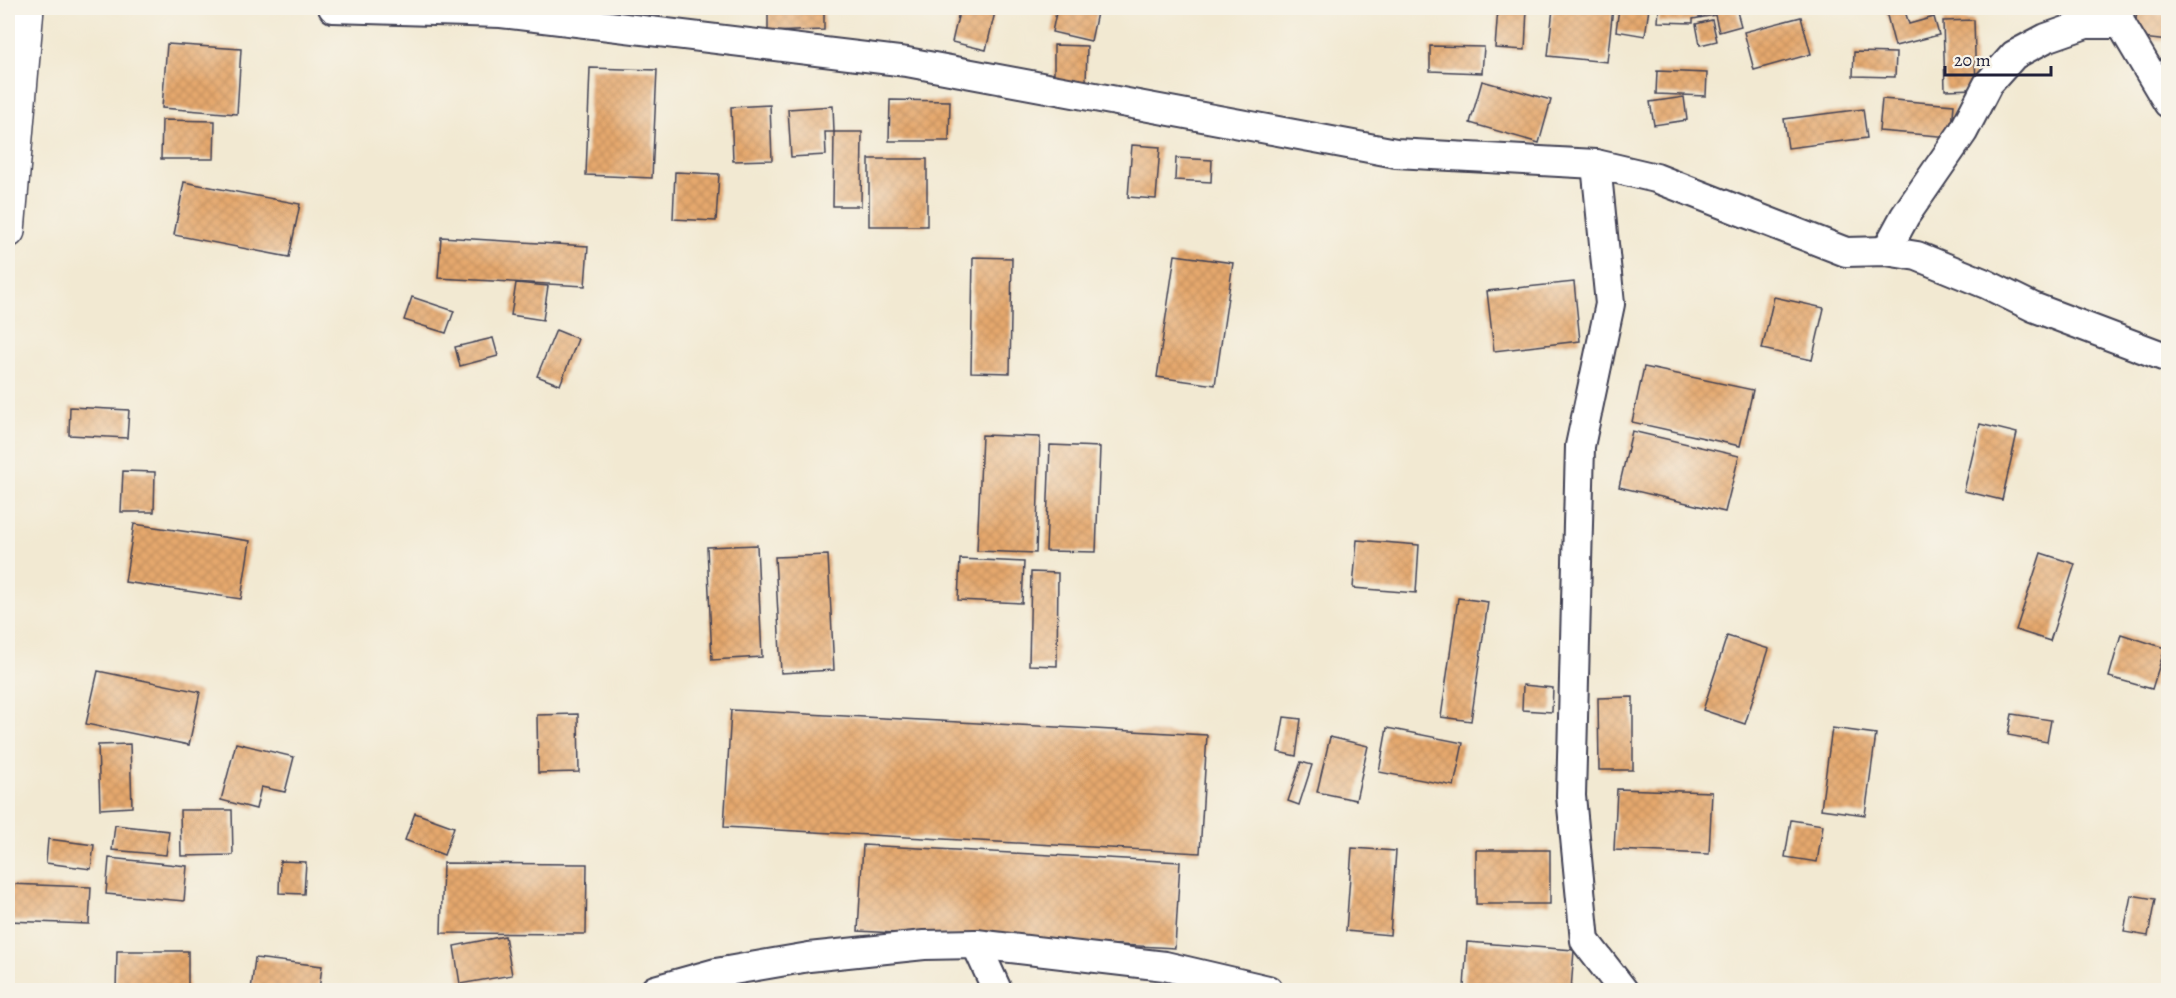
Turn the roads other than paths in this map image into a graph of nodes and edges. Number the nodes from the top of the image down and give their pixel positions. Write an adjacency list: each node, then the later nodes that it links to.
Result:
1 (27, 8): 6 (street)
2 (333, 8): 5 (street)
3 (2119, 16): 4 (street); 7 (street)
4 (2169, 103)
5 (1596, 164): 7 (street); 13 (street)
6 (8, 231)
7 (1886, 251): 8 (street)
8 (2169, 358)
9 (976, 944): 10 (street); 11 (street); 12 (street)
10 (655, 990)
11 (997, 990)
12 (1268, 990)
13 (1623, 990)

